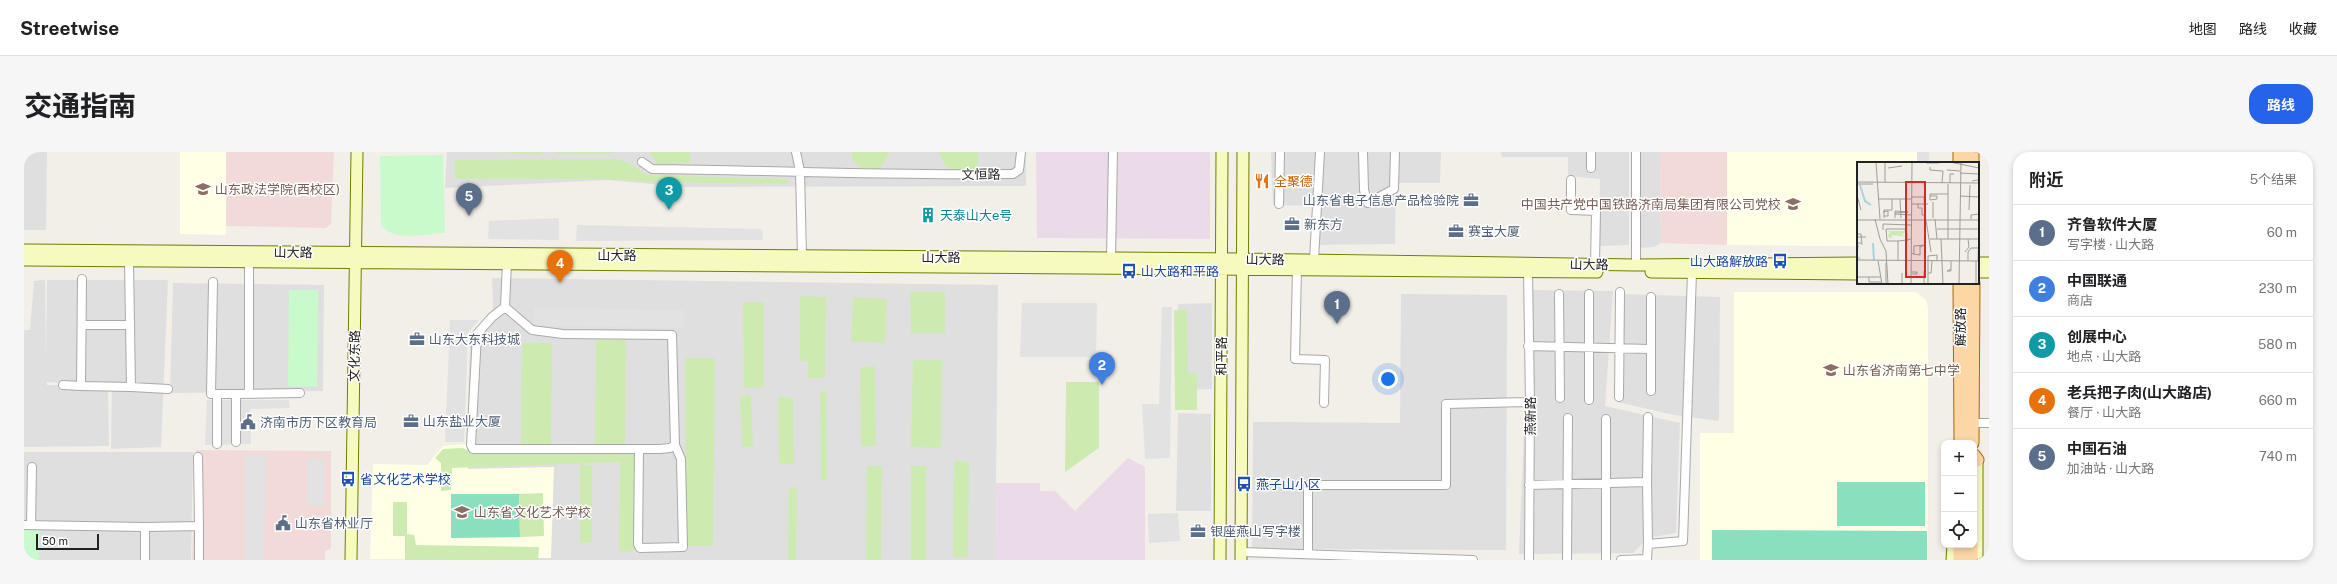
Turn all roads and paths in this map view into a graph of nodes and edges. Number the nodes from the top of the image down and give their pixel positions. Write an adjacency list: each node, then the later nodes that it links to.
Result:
1 (357, 152): 20 (main road, 文化东路)
2 (796, 152): 15 (street)
3 (1021, 152): 15 (street, 文恒路)
4 (1113, 152): 21 (street)
5 (1222, 152): 28 (main road, 和平路)
6 (1243, 152): 29 (main road, 和平路)
7 (1280, 152): 17 (street)
8 (1320, 152): 23 (street)
9 (1363, 152): 10 (street)
10 (1395, 152)
11 (1591, 152): 14 (street)
12 (1636, 152): 31 (street)
13 (642, 162): 15 (street, 文恒路)
14 (1590, 168)
15 (800, 171): 19 (street)
16 (1571, 180): 30 (street)
17 (1279, 204)
18 (24, 250): 20 (main road, 山大路)
19 (802, 256): 20 (main road, 山大路); 21 (main road, 山大路)
20 (356, 257): 25 (main road, 山大路); 26 (main road, 山大路); 99 (main road, 文化东路)
21 (1111, 258): 28 (main road, 山大路)
22 (24, 260): 24 (main road, 山大路)
23 (1314, 260): 29 (main road, 山大路); 30 (main road, 山大路)
24 (129, 261): 25 (main road, 山大路); 46 (street)
25 (249, 261): 60 (street)
26 (507, 263): 28 (main road, 山大路); 44 (street)
27 (1857, 263): 31 (main road, 山大路)
28 (1221, 264): 29 (main road, 山大路); 100 (main road, 和平路)
29 (1242, 264): 32 (main road, 山大路); 92 (main road, 和平路)
30 (1595, 264): 31 (main road, 山大路)
31 (1636, 265)
32 (1297, 269): 33 (main road, 山大路); 65 (street)
33 (1528, 271): 34 (main road, 山大路); 47 (street, 燕新路)
34 (1692, 272): 35 (main road, 山大路); 87 (street)
35 (1857, 274)
36 (82, 279): 45 (street)
37 (213, 282): 58 (street)
38 (1960, 284): 71 (main road, 解放路)
39 (1973, 284): 70 (main road, 解放路)
40 (1620, 292): 50 (street)
41 (1559, 294): 48 (street)
42 (1589, 294): 49 (street)
43 (1650, 296): 51 (street)
44 (505, 307): 75 (street); 76 (street)
45 (82, 325): 46 (street); 53 (street)
46 (130, 325): 54 (street)
47 (1528, 346): 48 (street); 64 (street, 燕新路)
48 (1560, 346): 49 (street); 62 (street)
49 (1589, 347): 50 (street); 63 (street)
50 (1618, 348): 51 (street); 61 (street)
51 (1650, 349): 56 (street)
52 (63, 385): 53 (street)
53 (81, 386): 54 (street)
54 (131, 388): 55 (street)
55 (168, 389)
56 (1651, 390)
57 (300, 393): 60 (street)
58 (217, 394): 59 (street); 74 (street)
59 (236, 394): 60 (street); 73 (street)
60 (249, 394)
61 (1619, 397)
62 (1560, 398)
63 (1589, 400)
64 (1530, 402): 83 (street, 燕新路); 91 (street)
65 (1324, 403)
66 (1648, 416): 80 (street)
67 (1568, 418): 82 (street)
68 (1606, 419): 81 (street)
69 (1989, 422): 70 (street)
70 (1972, 423): 72 (main road, 解放路)
71 (1961, 440)
72 (1972, 440)
73 (236, 442)
74 (217, 444)
75 (675, 445): 76 (street); 76 (street)
76 (639, 449)
77 (198, 457): 86 (street)
78 (32, 467): 84 (street)
79 (1976, 476): 111 (main road)
80 (1647, 482): 81 (street); 87 (street)
81 (1606, 483): 82 (street); 105 (street)
82 (1567, 484): 83 (street); 104 (street)
83 (1529, 485): 103 (street, 燕新路)
84 (28, 525): 85 (street)
85 (145, 526): 86 (street); 97 (street)
86 (199, 526): 98 (street)
87 (1648, 544): 107 (street)
88 (1953, 548): 108 (main road)
89 (1960, 548): 109 (main road)
90 (1971, 548): 110 (main road)
91 (1308, 554): 93 (street); 94 (street)
92 (1241, 556): 93 (street)
93 (1298, 557)
94 (1338, 558): 95 (street)
95 (1374, 558): 96 (street)
96 (1413, 559): 101 (street)
97 (145, 560)
98 (199, 560)
99 (351, 560)
100 (1220, 560)
101 (1454, 560): 102 (street)
102 (1473, 560)
103 (1529, 560)
104 (1567, 560)
105 (1606, 560)
106 (1621, 560): 107 (street)
107 (1647, 560)
108 (1952, 560)
109 (1960, 560)
110 (1971, 560)
111 (1977, 560)

